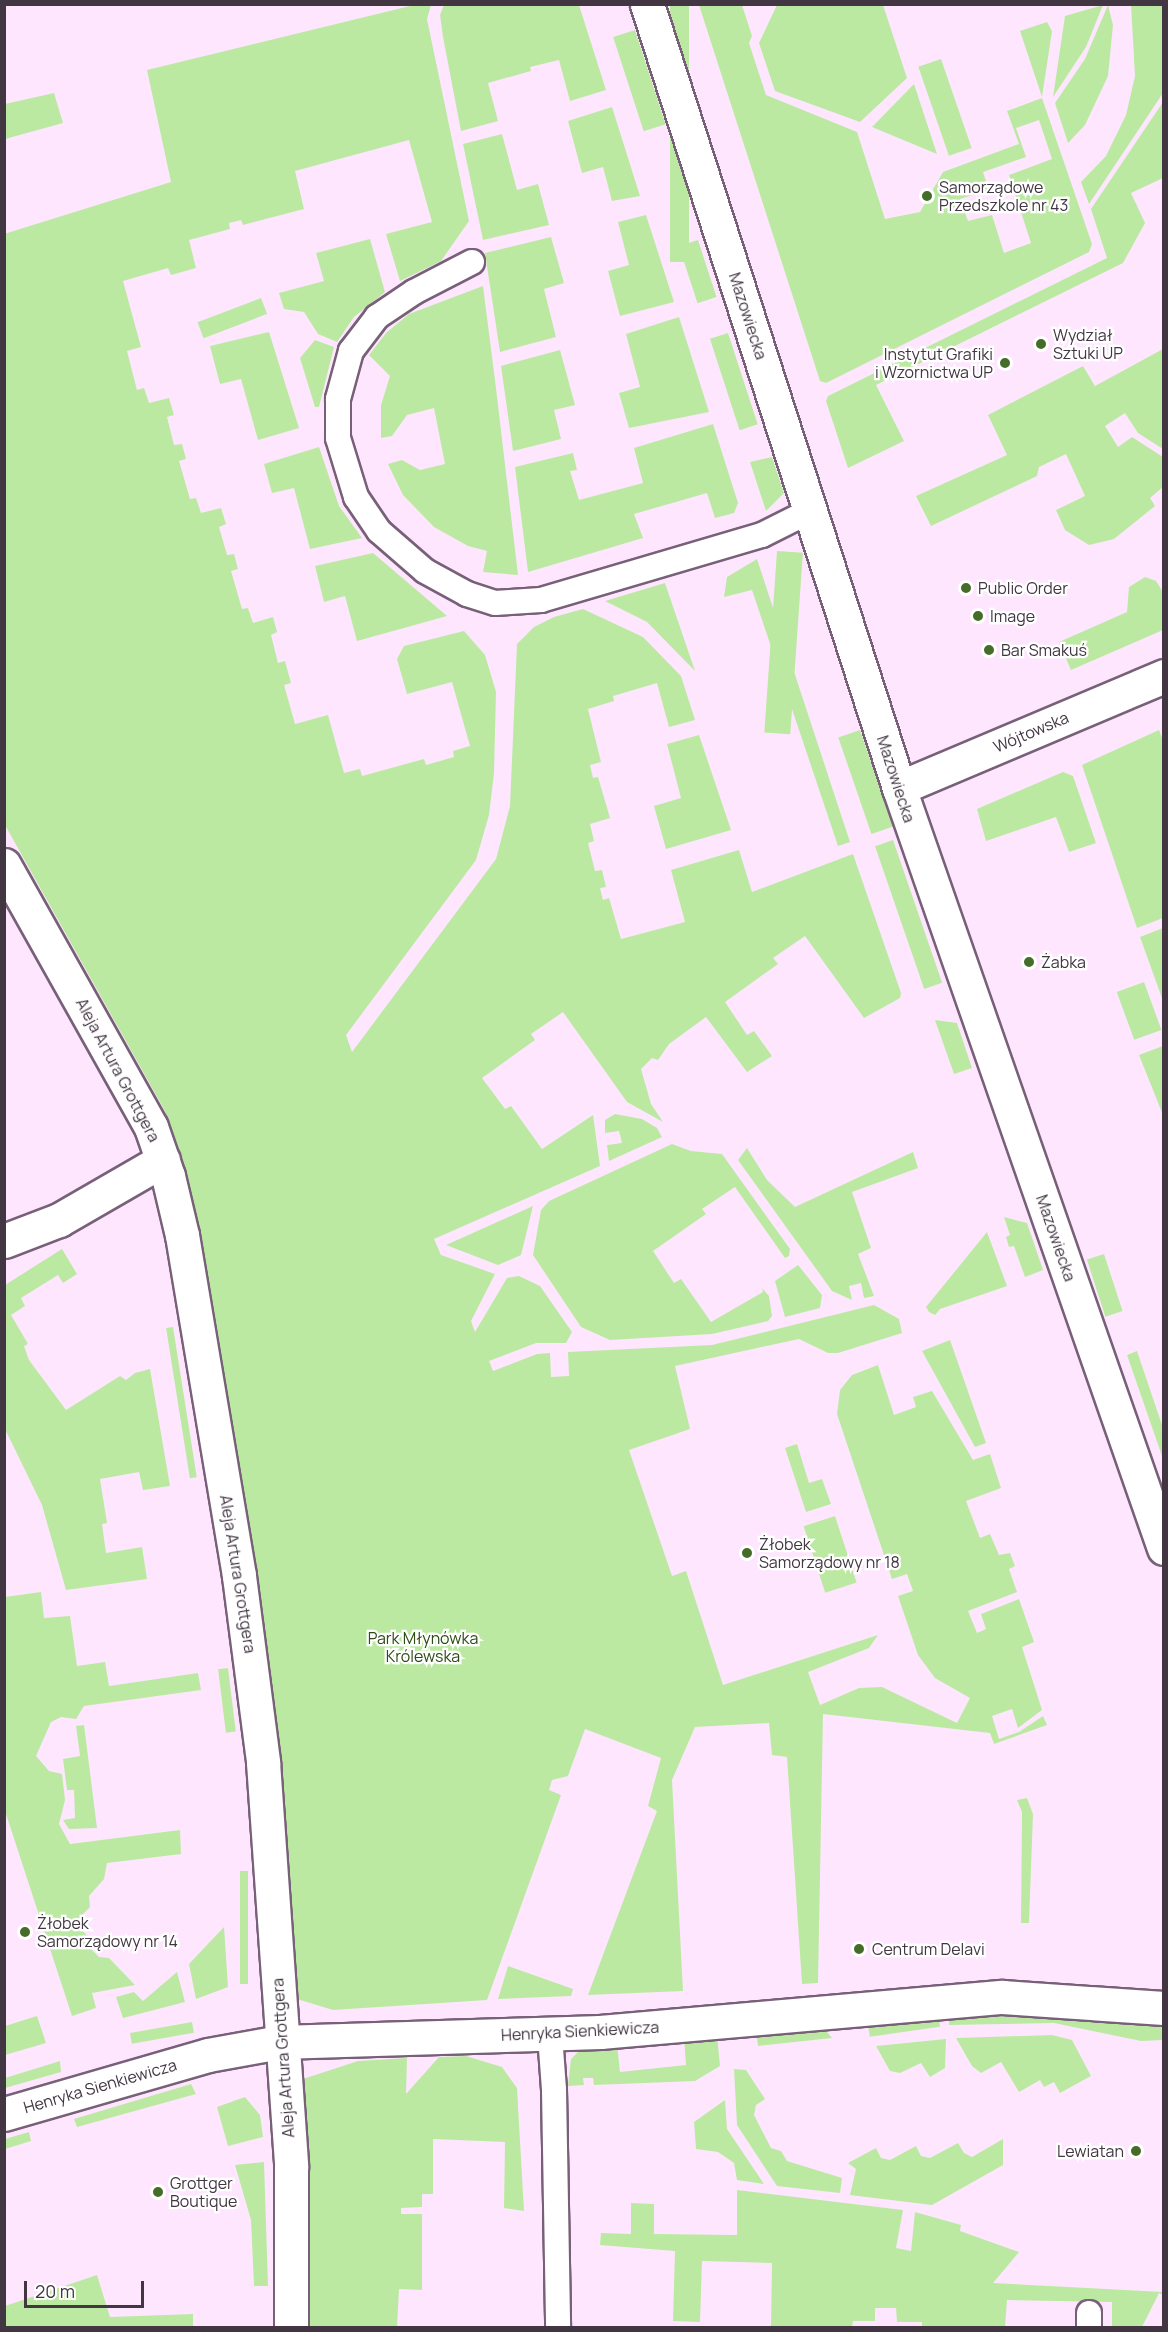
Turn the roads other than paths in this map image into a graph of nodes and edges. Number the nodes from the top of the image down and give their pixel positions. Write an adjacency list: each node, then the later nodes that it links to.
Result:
1 (647, 4): 3 (street, Mazowiecka)
2 (472, 262): 3 (lane)
3 (810, 511): 5 (street, Mazowiecka)
4 (1164, 676): 5 (street, Wójtowska)
5 (899, 788): 9 (street, Mazowiecka)
6 (4, 865): 7 (street, Aleja Artura Grottgera)
7 (163, 1160): 8 (street); 13 (street, Aleja Artura Grottgera)
8 (4, 1241)
9 (1156, 1503): 10 (street, Mazowiecka)
10 (1164, 1548)
11 (1164, 2008): 12 (street, Henryka Sienkiewicza)
12 (550, 2035): 13 (street, Henryka Sienkiewicza); 16 (lane)
13 (280, 2042): 14 (street, Henryka Sienkiewicza); 15 (street, Aleja Artura Grottgera)
14 (4, 2114)
15 (291, 2328)
16 (558, 2328)

